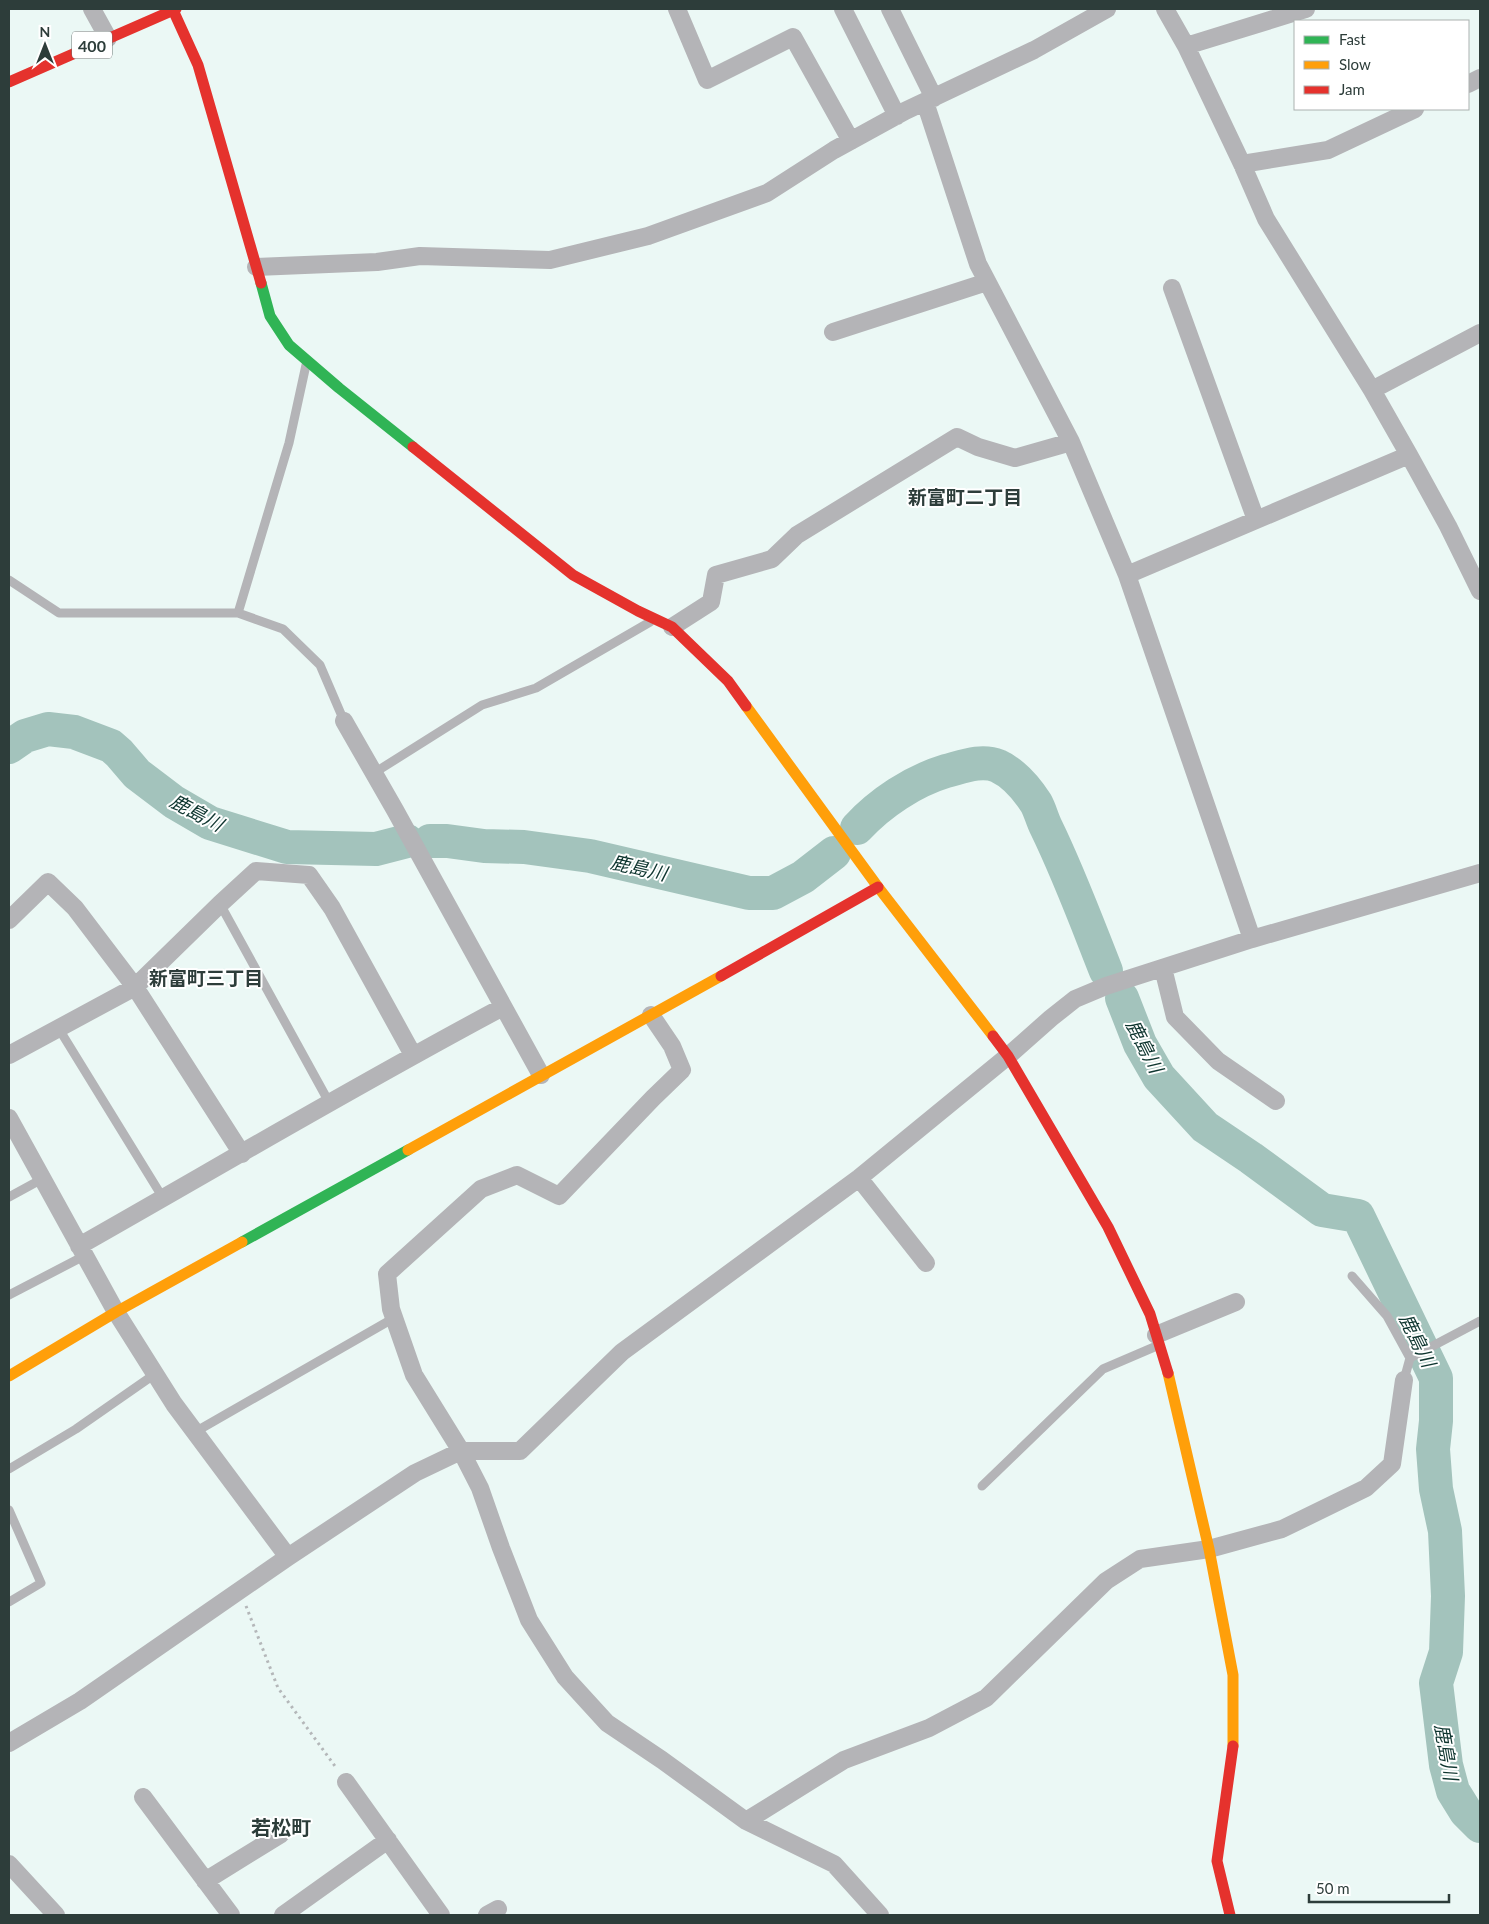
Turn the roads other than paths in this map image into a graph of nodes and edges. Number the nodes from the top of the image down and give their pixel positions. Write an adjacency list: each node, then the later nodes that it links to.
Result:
1 (92, 9): 9 (street)
2 (175, 9): 9 (main road, 400); 17 (main road)
3 (677, 9): 15 (street)
4 (842, 9): 14 (street)
5 (890, 9): 12 (street)
6 (1107, 9): 12 (street)
7 (1165, 9): 10 (street)
8 (1306, 9): 10 (street)
9 (108, 38): 11 (main road, 400)
10 (1186, 46): 16 (street)
11 (9, 82)
12 (929, 100): 14 (street); 18 (street)
13 (1414, 110): 16 (street)
14 (897, 116): 15 (street)
15 (851, 140): 17 (street)
16 (1242, 164): 23 (street)
17 (256, 267): 22 (main road)
18 (987, 282): 20 (street); 24 (street)
19 (1172, 288): 26 (street)
20 (833, 332)
21 (1480, 333): 23 (street)
22 (307, 360): 30 (lane); 31 (main road)
23 (1372, 390): 25 (street)
24 (1071, 442): 27 (street); 32 (street)
25 (1409, 455): 26 (street); 29 (street)
26 (1256, 520): 27 (street)
27 (1128, 575): 39 (street)
28 (9, 580): 30 (lane)
29 (1480, 591)
30 (238, 613): 33 (lane)
31 (655, 619): 32 (main road); 34 (lane)
32 (672, 627): 36 (main road)
33 (344, 721): 34 (street)
34 (374, 773): 42 (street)
35 (1480, 872): 39 (street)
36 (878, 887): 43 (main road); 47 (main road)
37 (220, 904): 41 (street); 46 (street); 50 (lane)
38 (9, 920): 41 (street)
39 (1252, 939): 40 (street)
40 (1163, 968): 47 (street); 49 (street)
41 (135, 987): 44 (street); 52 (street)
42 (504, 1007): 46 (street); 48 (street)
43 (651, 1015): 48 (main road); 63 (street)
44 (59, 1029): 45 (street); 56 (lane)
45 (9, 1055)
46 (413, 1055): 50 (street)
47 (1008, 1056): 53 (street); 65 (main road)
48 (541, 1075): 62 (main road)
49 (1276, 1101)
50 (330, 1104): 52 (street)
51 (9, 1118): 54 (street)
52 (242, 1154): 56 (street)
53 (859, 1178): 58 (street); 71 (street)
54 (42, 1179): 55 (lane); 57 (street)
55 (9, 1197)
56 (163, 1198): 57 (street)
57 (81, 1251): 60 (lane); 62 (street)
58 (926, 1263)
59 (1352, 1276): 66 (lane)
60 (9, 1295)
61 (1236, 1302): 65 (street)
62 (116, 1312): 67 (street); 68 (main road)
63 (394, 1318): 70 (lane); 71 (street)
64 (1480, 1322): 66 (lane)
65 (1158, 1340): 73 (lane); 75 (main road)
66 (1410, 1358): 69 (lane)
67 (155, 1374): 70 (street); 72 (lane)
68 (9, 1376)
69 (1404, 1380): 75 (street)
70 (195, 1432): 76 (street)
71 (461, 1451): 76 (street); 81 (street)
72 (9, 1468)
73 (982, 1486)
74 (9, 1510): 77 (lane)
75 (1209, 1549): 81 (street); 91 (main road)
76 (288, 1557): 78 (street)
77 (9, 1602)
78 (9, 1743)
79 (346, 1782): 83 (street)
80 (143, 1797): 85 (street)
81 (746, 1821): 90 (street)
82 (281, 1834): 85 (street)
83 (388, 1840): 88 (street); 89 (street)
84 (9, 1864): 86 (street)
85 (205, 1881): 87 (street)
86 (56, 1915)
87 (231, 1915)
88 (283, 1915)
89 (441, 1915)
90 (880, 1915)
91 (1230, 1915)

